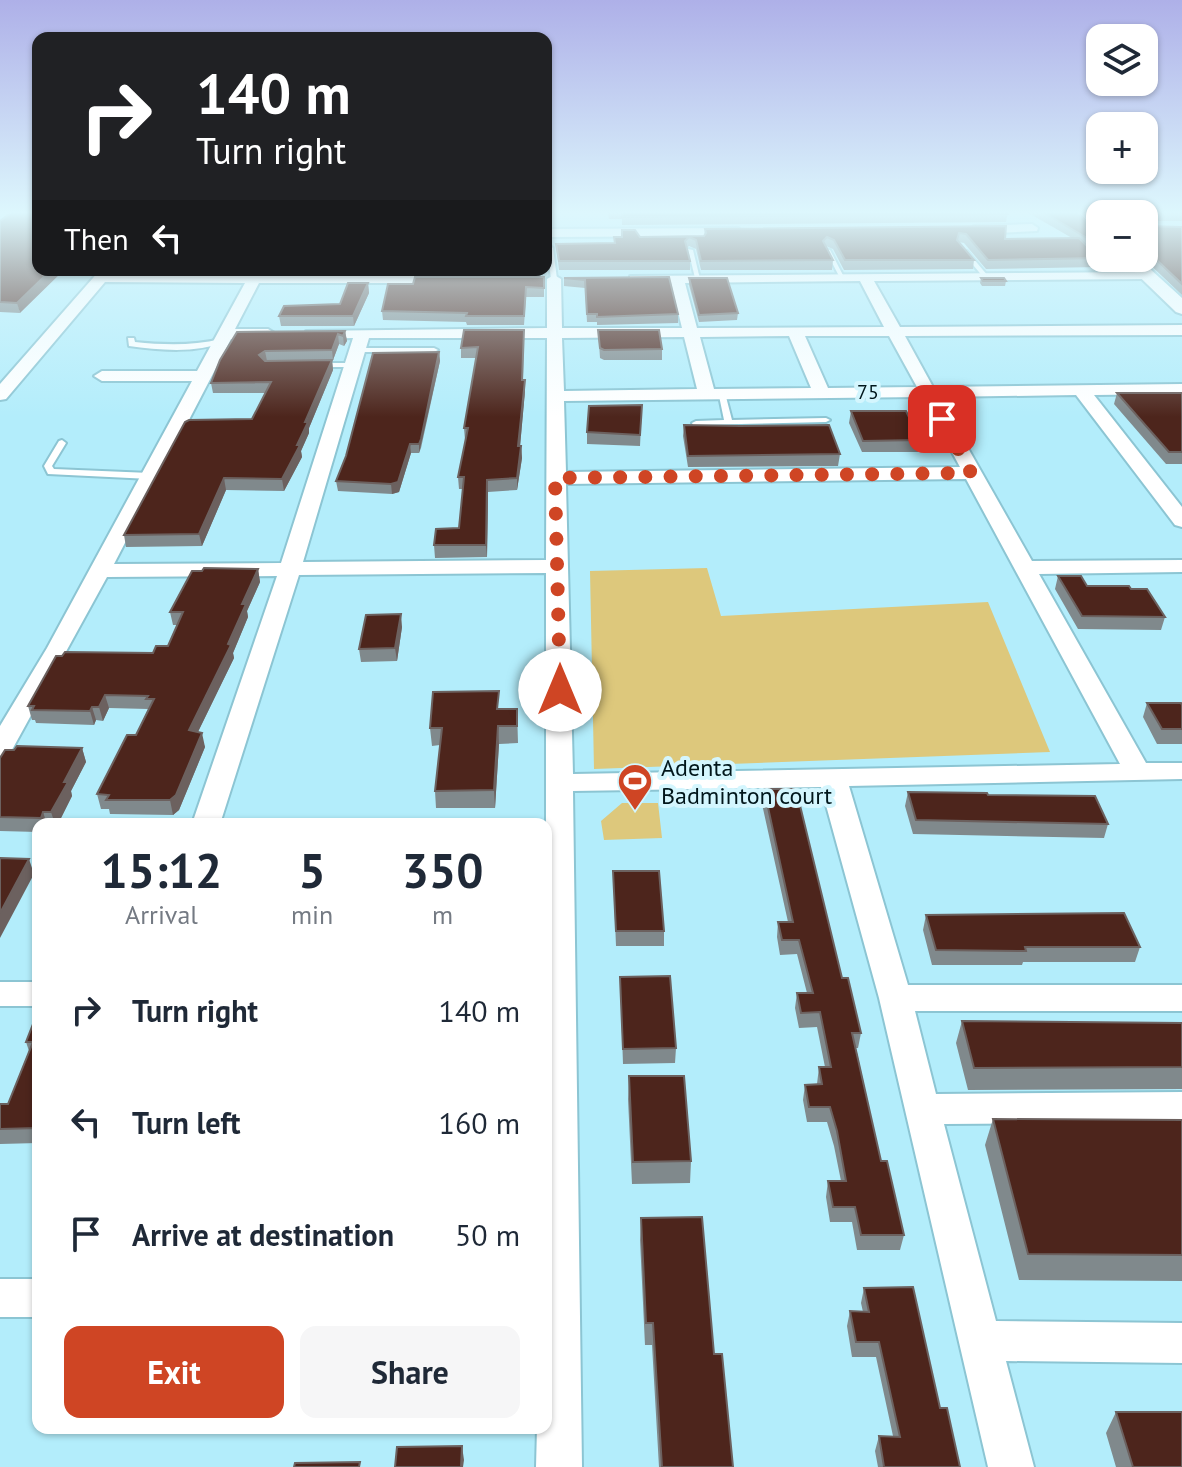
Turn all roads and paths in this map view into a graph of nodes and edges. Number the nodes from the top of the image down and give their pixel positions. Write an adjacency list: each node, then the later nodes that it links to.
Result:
1 (100, 279): 19 (street)
2 (254, 279): 13 (street)
3 (554, 279): 12 (street)
4 (677, 279): 9 (street)
5 (866, 279): 11 (street)
6 (1152, 279): 7 (street)
7 (1182, 308)
8 (1182, 330): 11 (street)
9 (691, 332): 10 (street); 12 (street); 24 (street)
10 (795, 332): 11 (street); 25 (street)
11 (894, 332): 26 (street)
12 (555, 334): 15 (street); 28 (street)
13 (222, 337): 14 (lane); 15 (street); 21 (street)
14 (131, 340)
15 (357, 350): 16 (lane); 17 (lane); 40 (street)
16 (434, 350)
17 (310, 366)
18 (0, 367): 19 (street)
19 (25, 368): 27 (street)
20 (102, 376): 21 (street)
21 (203, 376): 34 (street)
22 (1182, 389): 23 (street, 75)
23 (1082, 391): 26 (street, 75); 36 (street)
24 (714, 392): 25 (street, 75); 28 (street, 75); 30 (lane)
25 (821, 392): 26 (street, 75)
26 (927, 392): 33 (street)
27 (0, 395)
28 (555, 396): 35 (street)
29 (826, 420): 30 (lane)
30 (729, 422): 31 (lane)
31 (696, 423)
32 (62, 443): 34 (lane)
33 (971, 473): 35 (street); 39 (street)
34 (150, 476): 41 (street)
35 (555, 478): 37 (street)
36 (1182, 521)
37 (559, 566): 40 (street); 46 (street)
38 (1182, 566): 39 (street)
39 (1023, 568): 43 (street)
40 (290, 569): 41 (street); 47 (street)
41 (99, 571): 42 (street)
42 (0, 748)
43 (1137, 771): 44 (street); 45 (street)
44 (1182, 771)
45 (832, 776): 46 (street); 51 (street)
46 (562, 783): 48 (street)
47 (208, 818)
48 (553, 987): 55 (street)
49 (0, 994): 50 (street)
50 (32, 994)
51 (895, 998): 52 (street); 54 (street)
52 (1182, 998)
53 (1182, 1107): 54 (street)
54 (921, 1109): 58 (street)
55 (554, 1296): 60 (street)
56 (0, 1298): 57 (street)
57 (32, 1298)
58 (980, 1341): 59 (street); 61 (street)
59 (1182, 1343)
60 (559, 1467)
61 (1011, 1467)

